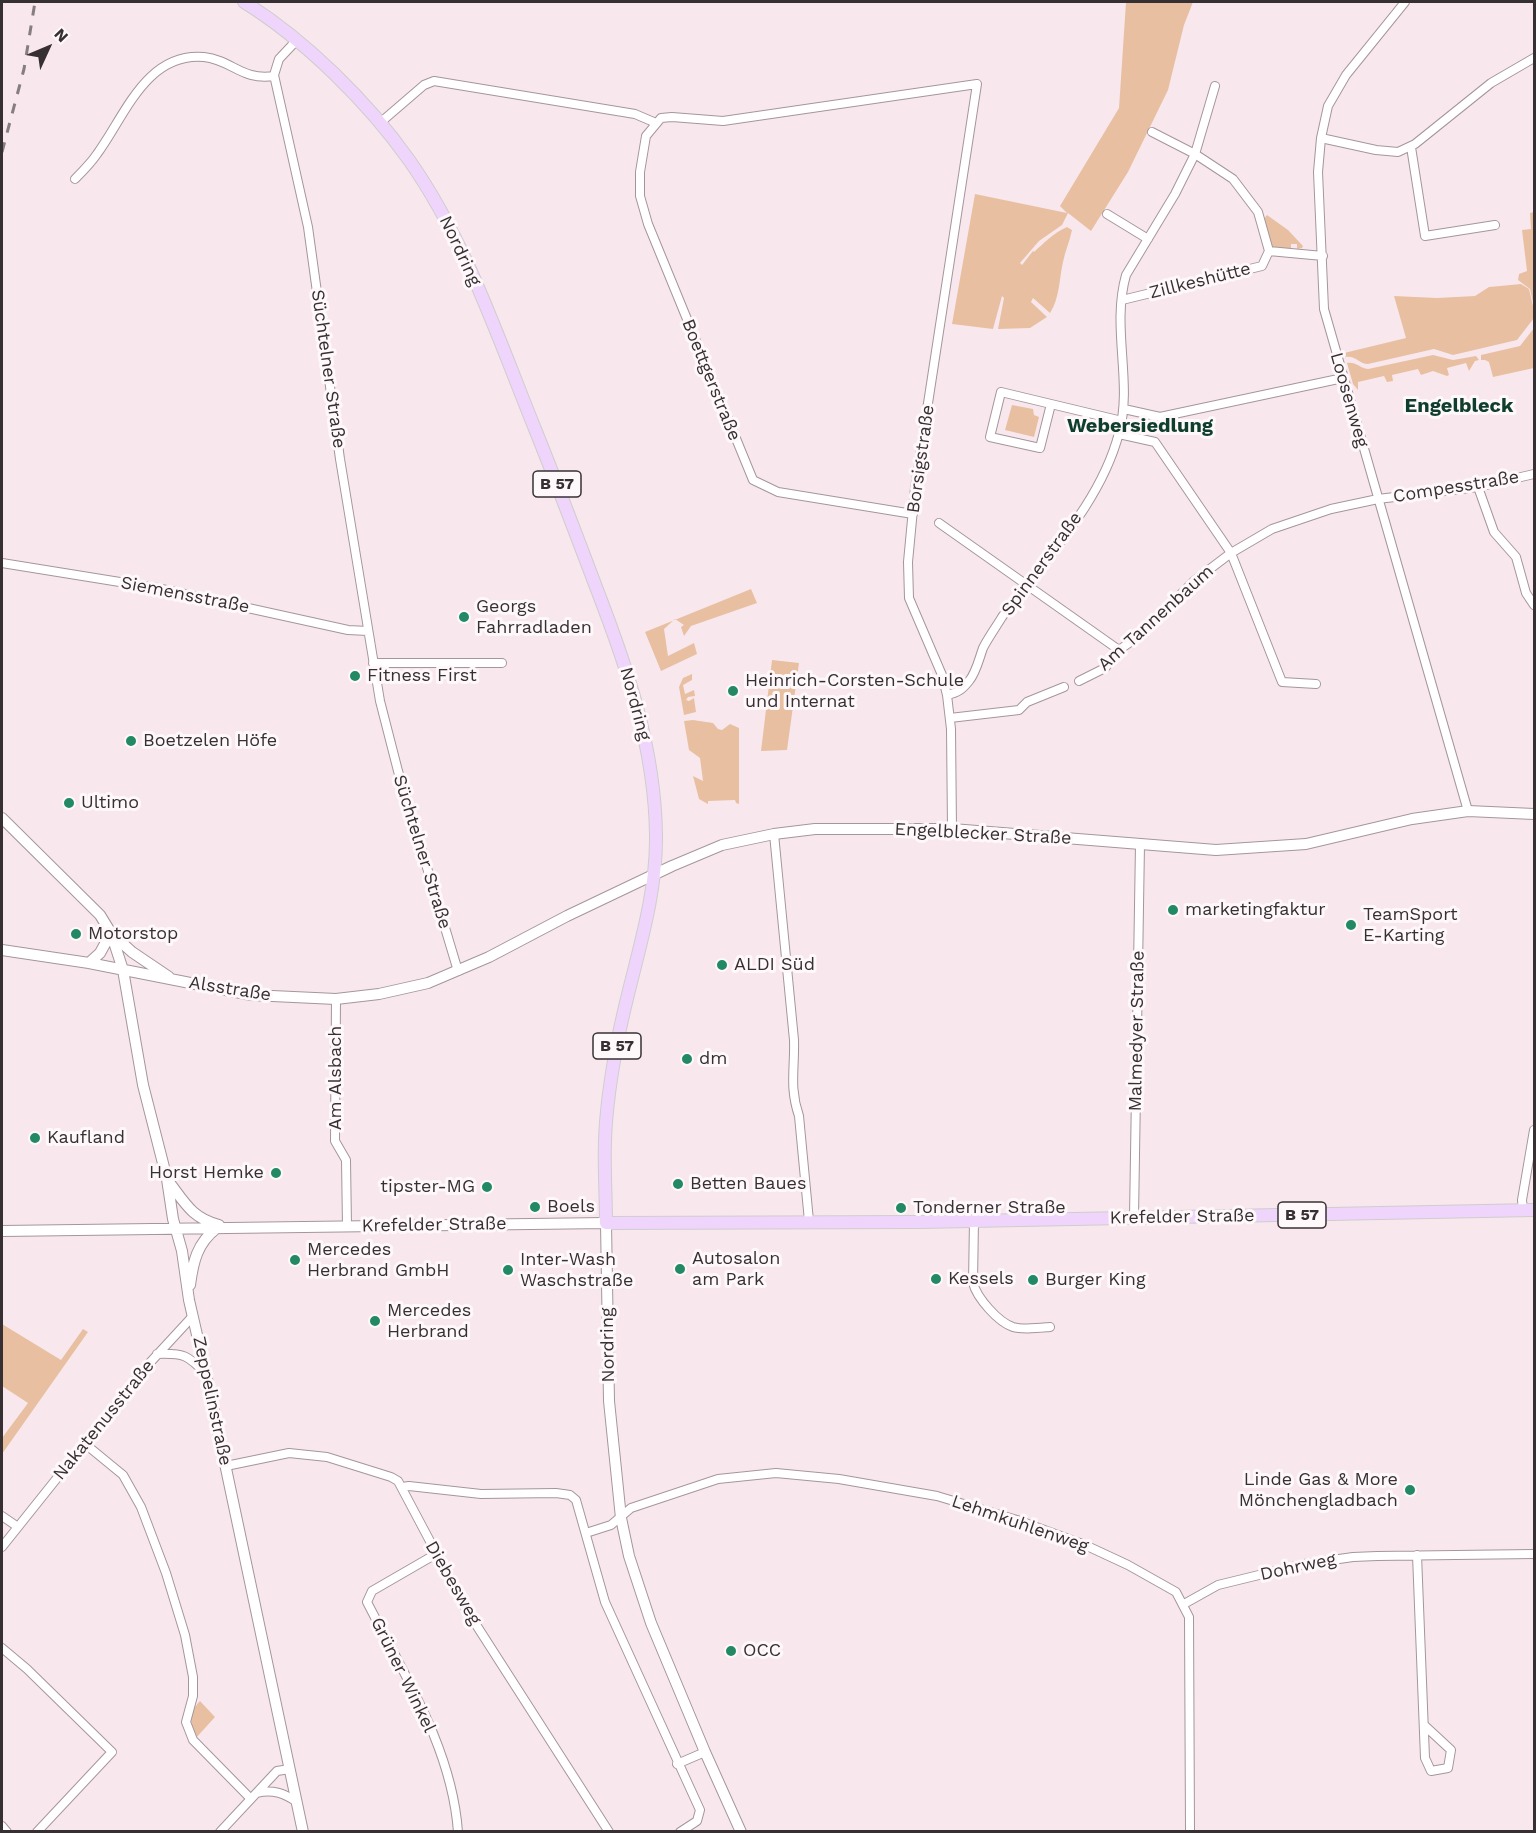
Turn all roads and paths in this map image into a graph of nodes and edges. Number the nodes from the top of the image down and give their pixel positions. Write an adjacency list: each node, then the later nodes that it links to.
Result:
1 (244, 2): 3 (main road, Nordring / B 57)
2 (1405, 2): 10 (street, Loosenweg)
3 (296, 41): 5 (street); 7 (main road, Nordring / B 57)
4 (1534, 58): 11 (street)
5 (274, 76): 13 (street); 35 (street, Süchtelner Straße)
6 (1215, 86): 12 (street, Zillkeshütte)
7 (381, 122): 8 (street); 50 (main road, Nordring / B 57)
8 (656, 123): 29 (street, Boettgerstraße); 29 (street, Borsigstraße)
9 (1152, 132): 12 (street, Zillkeshütte)
10 (1321, 138): 11 (street); 18 (street, Loosenweg)
11 (1411, 147): 15 (street)
12 (1196, 154): 16 (street, Zillkeshütte); 17 (street, Zillkeshütte)
13 (75, 179)
14 (1107, 214): 16 (street)
15 (1495, 225)
16 (1148, 239): 19 (street, Zillkeshütte)
17 (1269, 251): 18 (street, Zillkeshütte); 19 (street, Zillkeshütte)
18 (1323, 256): 21 (street, Loosenweg)
19 (1122, 300): 20 (street, Zillkeshütte)
20 (1120, 323): 23 (street, Spinnerstraße)
21 (1343, 378): 23 (street); 28 (street, Loosenweg)
22 (1051, 404): 22 (street); 24 (street)
23 (1124, 409): 24 (street, Spinnerstraße)
24 (1122, 421): 25 (street, Spinnerstraße)
25 (1119, 434): 31 (street); 33 (street, Spinnerstraße)
26 (1534, 474): 27 (street, Compesstraße)
27 (1478, 487): 28 (street, Compesstraße); 34 (street)
28 (1378, 499): 31 (street, Am Tannenbaum); 44 (street, Loosenweg)
29 (913, 514): 42 (street, Borsigstraße)
30 (939, 523): 33 (street)
31 (1231, 553): 36 (street, Am Tannenbaum); 40 (street, Am Tannenbaum)
32 (2, 563): 35 (street, Siemensstraße)
33 (1027, 586): 36 (street); 42 (street, Spinnerstraße)
34 (1534, 605)
35 (368, 631): 37 (street, Süchtelner Straße)
36 (1119, 650): 39 (street, Am Tannenbaum)
37 (373, 663): 38 (street); 55 (street, Süchtelner Straße)
38 (502, 663)
39 (1079, 681)
40 (1316, 684)
41 (1065, 687): 43 (street)
42 (946, 695): 43 (street, Borsigstraße)
43 (950, 718): 47 (street, Borsigstraße)
44 (1468, 811): 45 (street, Engelblecker Straße); 49 (street, Engelblecker Straße)
45 (1534, 814)
46 (2, 818): 51 (street)
47 (952, 829): 48 (street, Engelblecker Straße); 49 (street, Engelblecker Straße)
48 (774, 834): 50 (street, Engelblecker Straße); 63 (street)
49 (1140, 844): 61 (street, Malmedyer Straße)
50 (656, 873): 55 (street, Engelblecker Straße); 64 (main road, Nordring / B 57)
51 (111, 933): 53 (street); 54 (street, Zeppelinstraße); 56 (street)
52 (2, 950): 53 (street, Alsstraße)
53 (89, 963): 54 (street, Alsstraße)
54 (123, 970): 56 (street, Alsstraße); 59 (street, Zeppelinstraße)
55 (458, 971): 57 (street, Alsstraße)
56 (174, 980): 57 (street, Alsstraße)
57 (336, 999): 65 (street, Am Alsbach)
58 (1534, 1130): 60 (street)
59 (167, 1179): 67 (street); 68 (street, Zeppelinstraße)
60 (1529, 1210): 61 (main road, Krefelder Straße / B 57)
61 (1134, 1217): 62 (main road, Krefelder Straße / B 57)
62 (974, 1220): 63 (main road, Krefelder Straße / B 57); 72 (street)
63 (809, 1221): 64 (main road, Krefelder Straße / B 57)
64 (606, 1222): 65 (street, Krefelder Straße); 79 (street, Nordring)
65 (347, 1226): 67 (street, Krefelder Straße)
66 (217, 1228): 67 (street, Krefelder Straße); 68 (street, Krefelder Straße); 70 (street)
67 (229, 1228)
68 (176, 1230): 69 (street, Krefelder Straße); 70 (street, Zeppelinstraße)
69 (2, 1231)
70 (189, 1300): 71 (street, Zeppelinstraße)
71 (193, 1316): 73 (street, Nakatenusstraße); 74 (street, Zeppelinstraße)
72 (1050, 1327)
73 (158, 1354): 74 (street); 75 (street, Nakatenusstraße)
74 (206, 1374): 76 (street, Zeppelinstraße)
75 (84, 1443): 80 (street, Nakatenusstraße); 92 (street)
76 (226, 1466): 77 (street); 91 (street, Zeppelinstraße)
77 (402, 1487): 81 (street); 83 (street, Diebesweg)
78 (2, 1516): 80 (street)
79 (621, 1518): 81 (street); 86 (street, Lehmkuhlenweg); 89 (street, Nordring)
80 (18, 1527): 82 (street, Nakatenusstraße)
81 (586, 1533): 90 (street)
82 (2, 1547)
83 (436, 1554): 100 (street, Grüner Winkel); 101 (street, Diebesweg)
84 (1534, 1554): 85 (street, Dohrweg)
85 (1417, 1555): 86 (street, Dohrweg); 88 (street)
86 (1184, 1604): 103 (street)
87 (2, 1648): 97 (street)
88 (1424, 1725): 88 (street)
89 (705, 1752): 90 (street); 95 (street, Nordring)
90 (677, 1764): 102 (street)
91 (290, 1769): 92 (street); 93 (street, Zeppelinstraße)
92 (254, 1796): 93 (street); 98 (street)
93 (297, 1802): 99 (street, Zeppelinstraße)
94 (2, 1826): 96 (street)
95 (738, 1829)
96 (7, 1832)
97 (37, 1832)
98 (220, 1832)
99 (303, 1832)
100 (458, 1832)
101 (609, 1832)
102 (680, 1832)
103 (1190, 1832)

